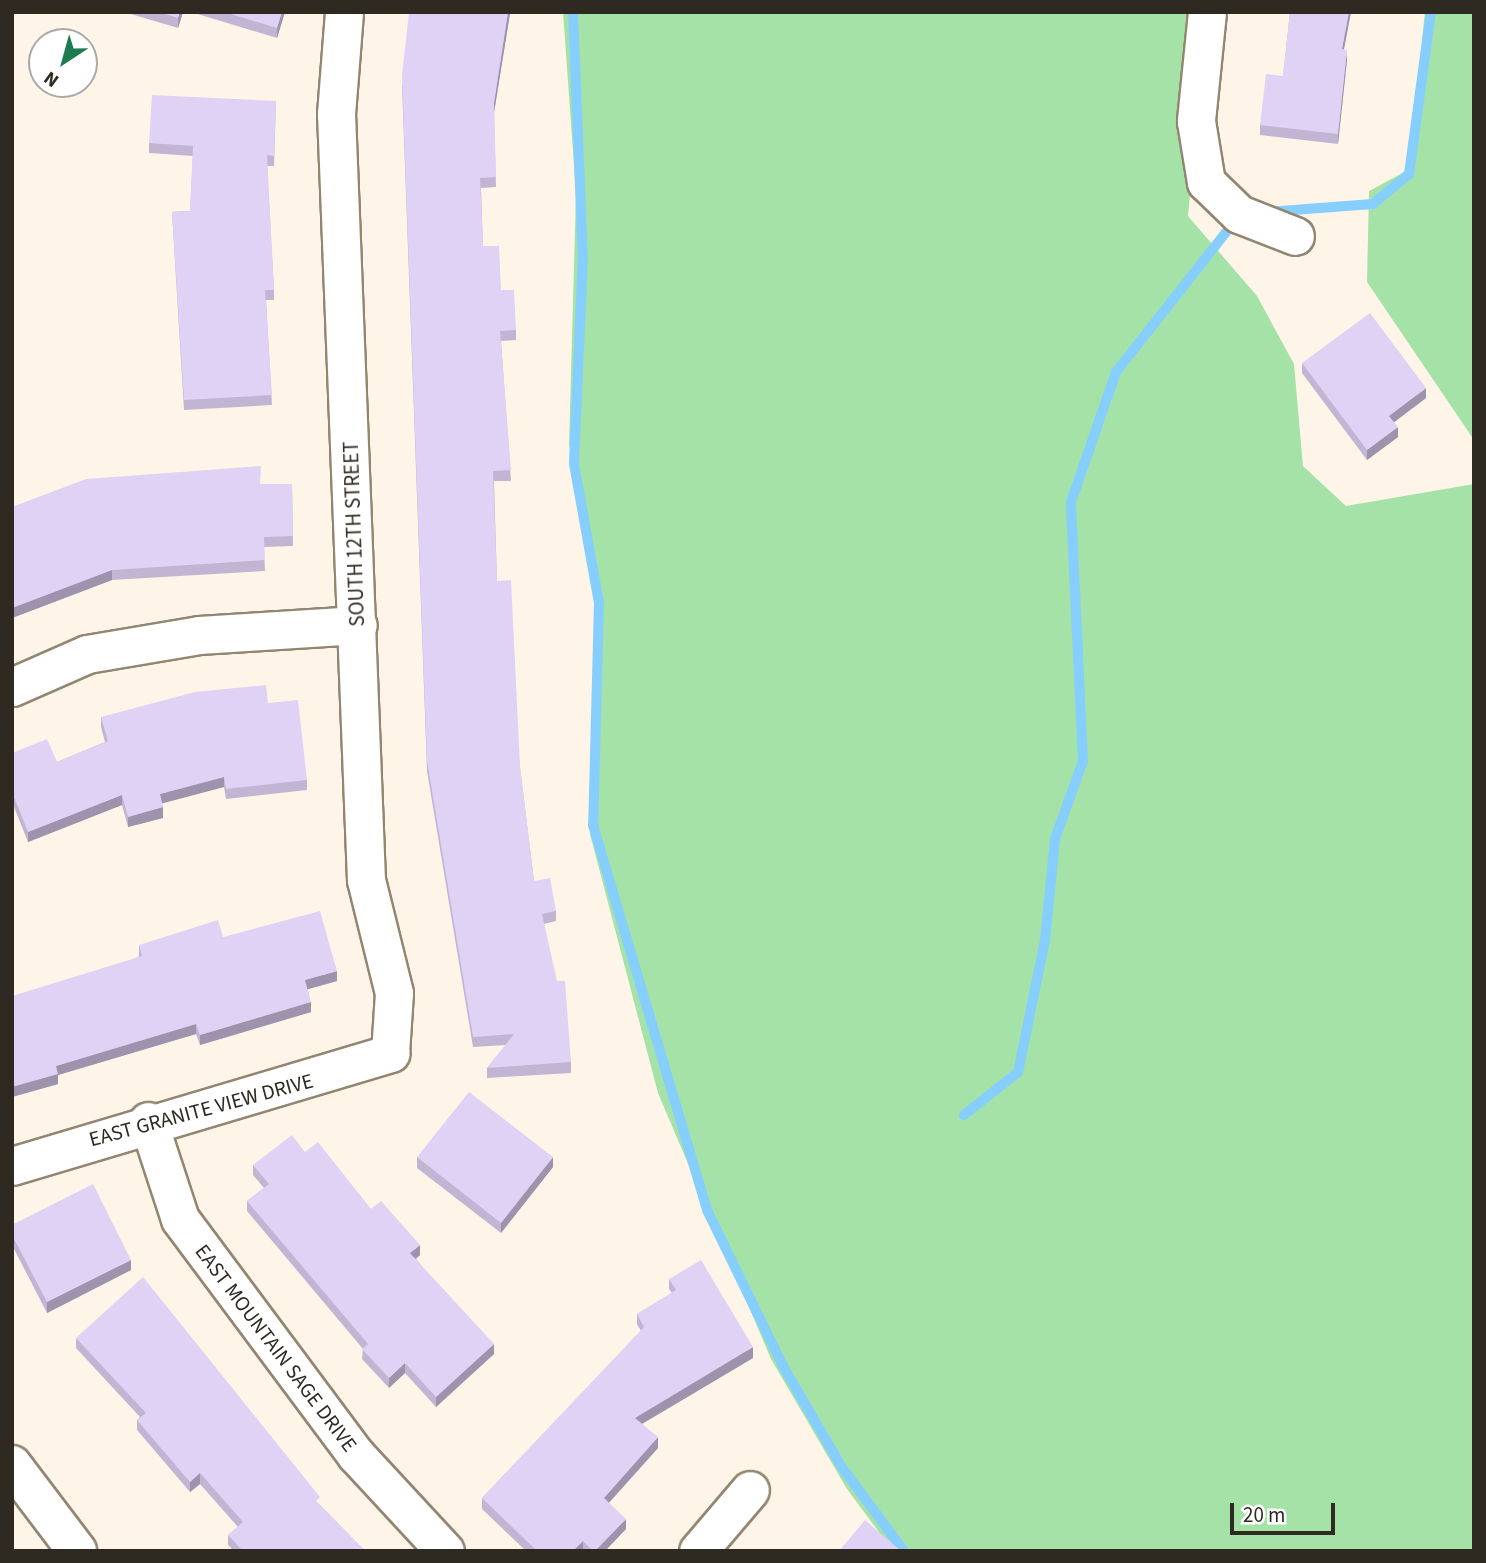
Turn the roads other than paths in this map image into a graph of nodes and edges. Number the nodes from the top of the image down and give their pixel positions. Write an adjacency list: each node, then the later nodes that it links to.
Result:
1 (344, 12): 4 (street, SOUTH 12TH STREET)
2 (1207, 12): 3 (street)
3 (1295, 236)
4 (358, 625): 5 (street); 6 (street, SOUTH 12TH STREET)
5 (12, 687)
6 (390, 1053): 7 (street, EAST GRANITE VIEW DRIVE)
7 (148, 1121): 8 (street, EAST GRANITE VIEW DRIVE); 12 (street, EAST MOUNTAIN SAGE DRIVE)
8 (12, 1166)
9 (12, 1465): 11 (street)
10 (750, 1490): 13 (street)
11 (77, 1551)
12 (445, 1551)
13 (698, 1551)

